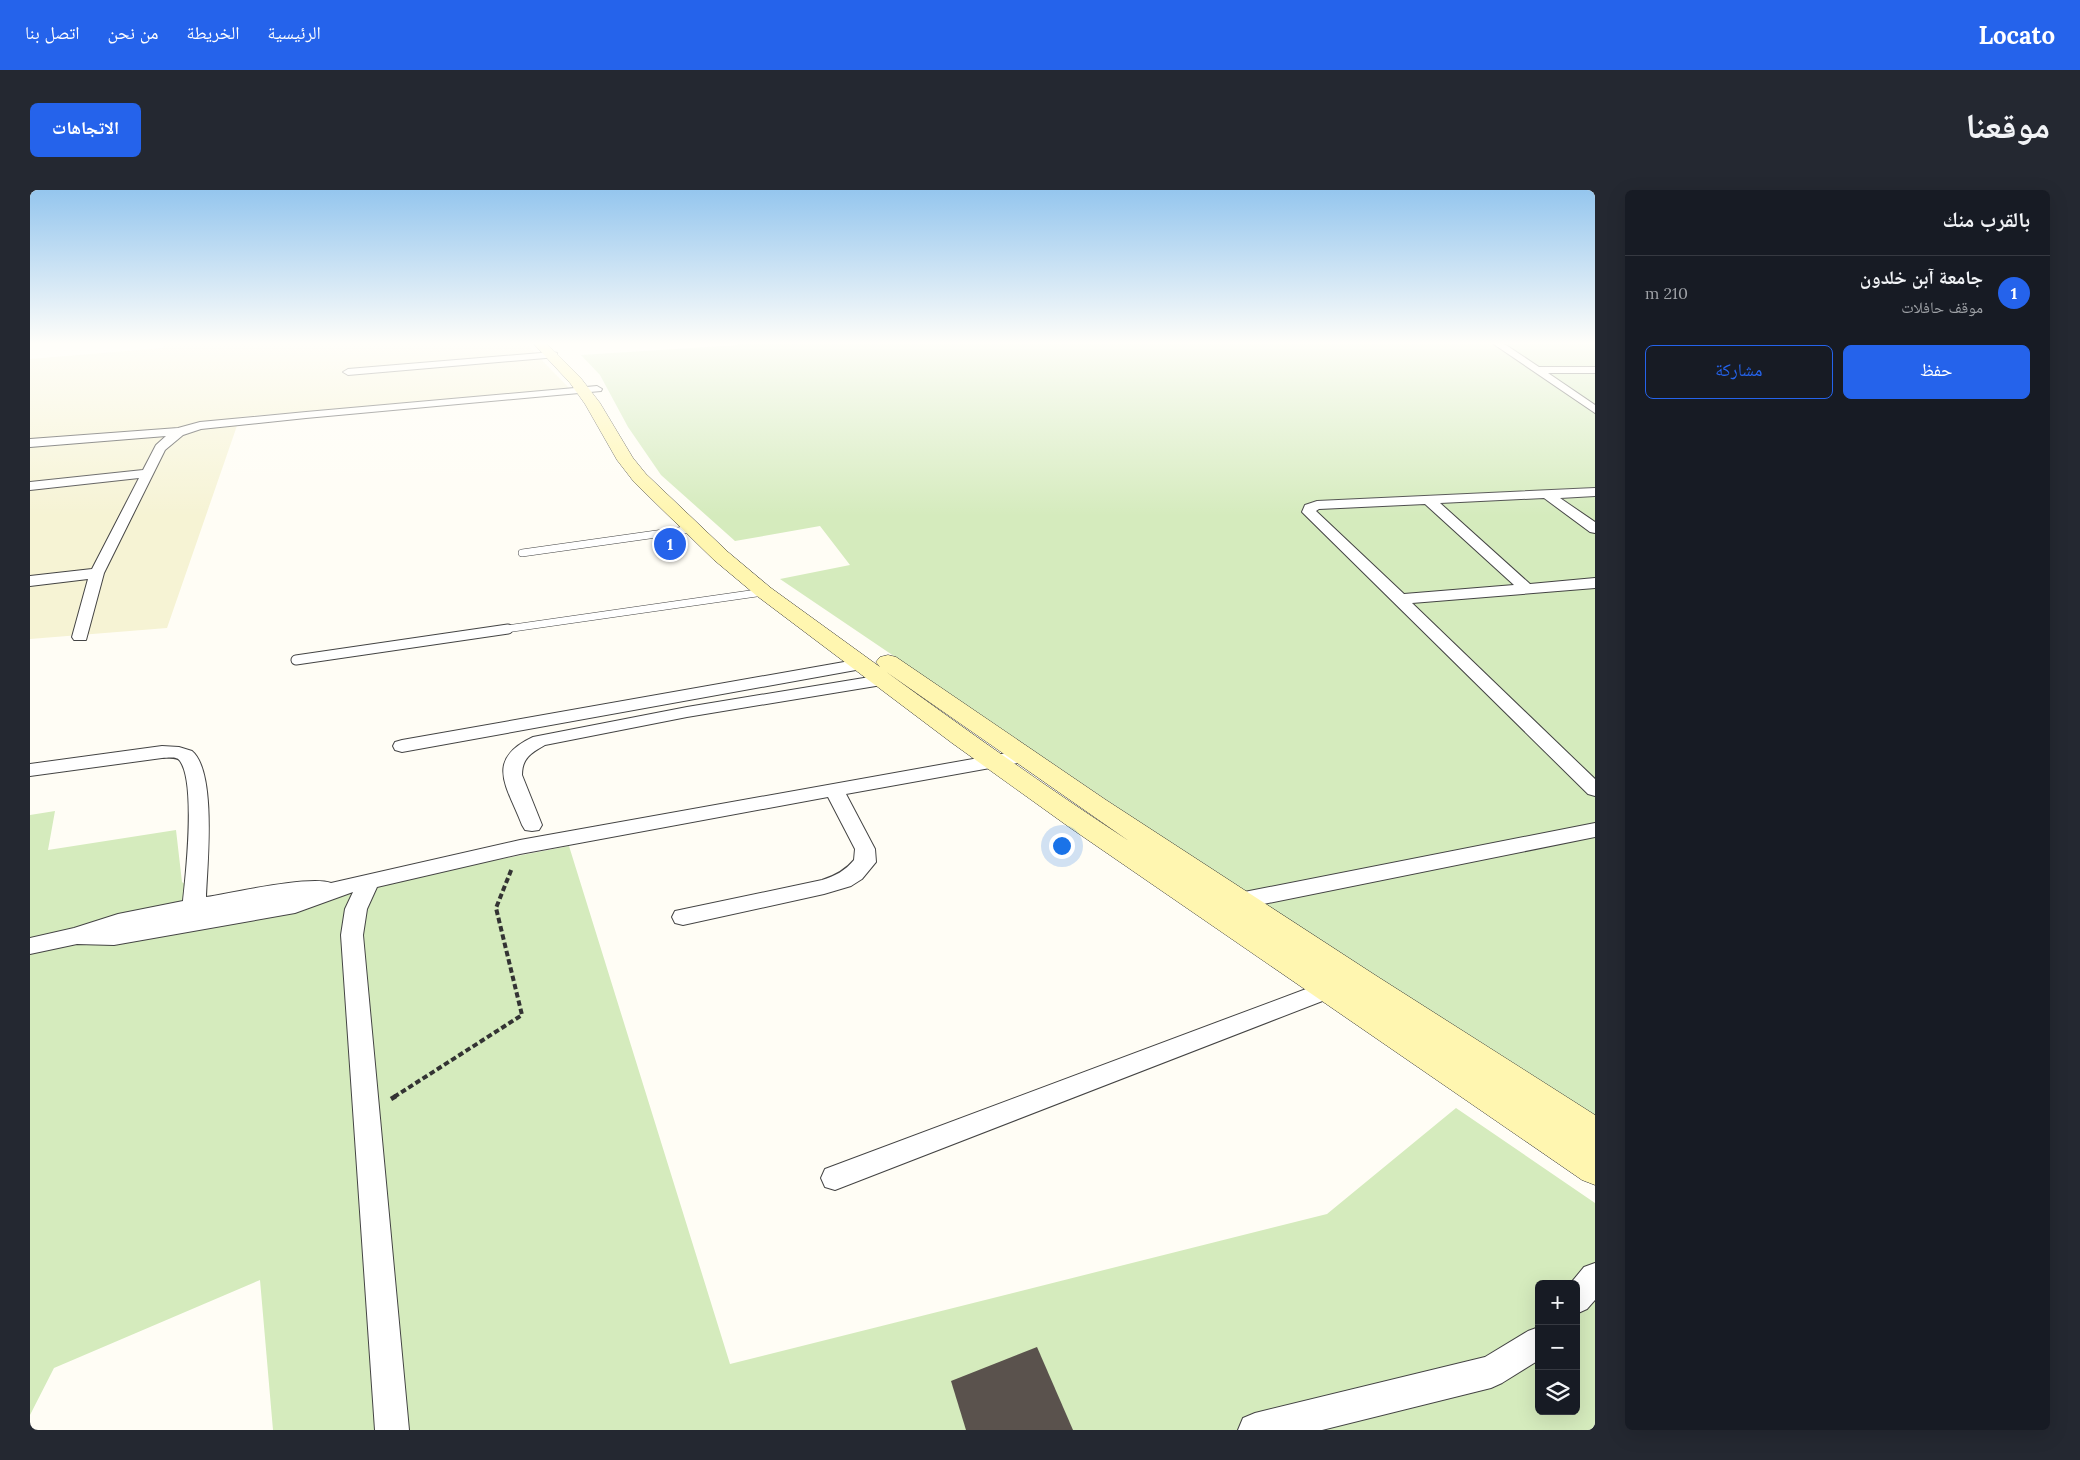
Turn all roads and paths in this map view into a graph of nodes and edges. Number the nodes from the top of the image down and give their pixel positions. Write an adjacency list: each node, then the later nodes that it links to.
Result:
1 (455, 401): 6 (street)
2 (596, 401): 13 (main road)
3 (599, 401): 27 (main road)
4 (1582, 401): 5 (street)
5 (1595, 410)
6 (179, 432): 7 (street); 8 (street)
7 (30, 443)
8 (147, 473): 9 (street); 16 (street)
9 (30, 486)
10 (1595, 492): 11 (street)
11 (1547, 494): 12 (street); 14 (street)
12 (1428, 500): 19 (street); 21 (street)
13 (692, 528): 15 (lane); 20 (main road)
14 (1595, 529)
15 (522, 553)
16 (97, 573): 17 (street); 22 (street)
17 (30, 581)
18 (1595, 583): 19 (street)
19 (1526, 588): 21 (street)
20 (764, 592): 23 (lane); 24 (main road)
21 (1400, 599): 30 (street)
22 (80, 637)
23 (296, 660)
24 (861, 664): 25 (main road); 26 (street)
25 (882, 680): 28 (main road); 32 (street)
26 (402, 746)
27 (1023, 756): 28 (street); 36 (main road)
28 (995, 761): 31 (street); 40 (main road)
29 (30, 770): 37 (street)
30 (1595, 790)
31 (834, 791): 34 (street); 38 (street)
32 (532, 825)
33 (1595, 830): 36 (street)
34 (520, 847): 35 (street); 41 (path)
35 (369, 881): 37 (street); 41 (street)
36 (1239, 901): 42 (main road)
37 (193, 915): 39 (street)
38 (683, 917)
39 (30, 946)
40 (1330, 989): 43 (main road); 44 (street)
41 (364, 1116): 48 (street)
42 (1595, 1135)
43 (1595, 1168)
44 (835, 1178)
45 (1595, 1276): 46 (street)
46 (1580, 1294)
47 (1535, 1344): 49 (street)
48 (392, 1430)
49 (1255, 1430)

